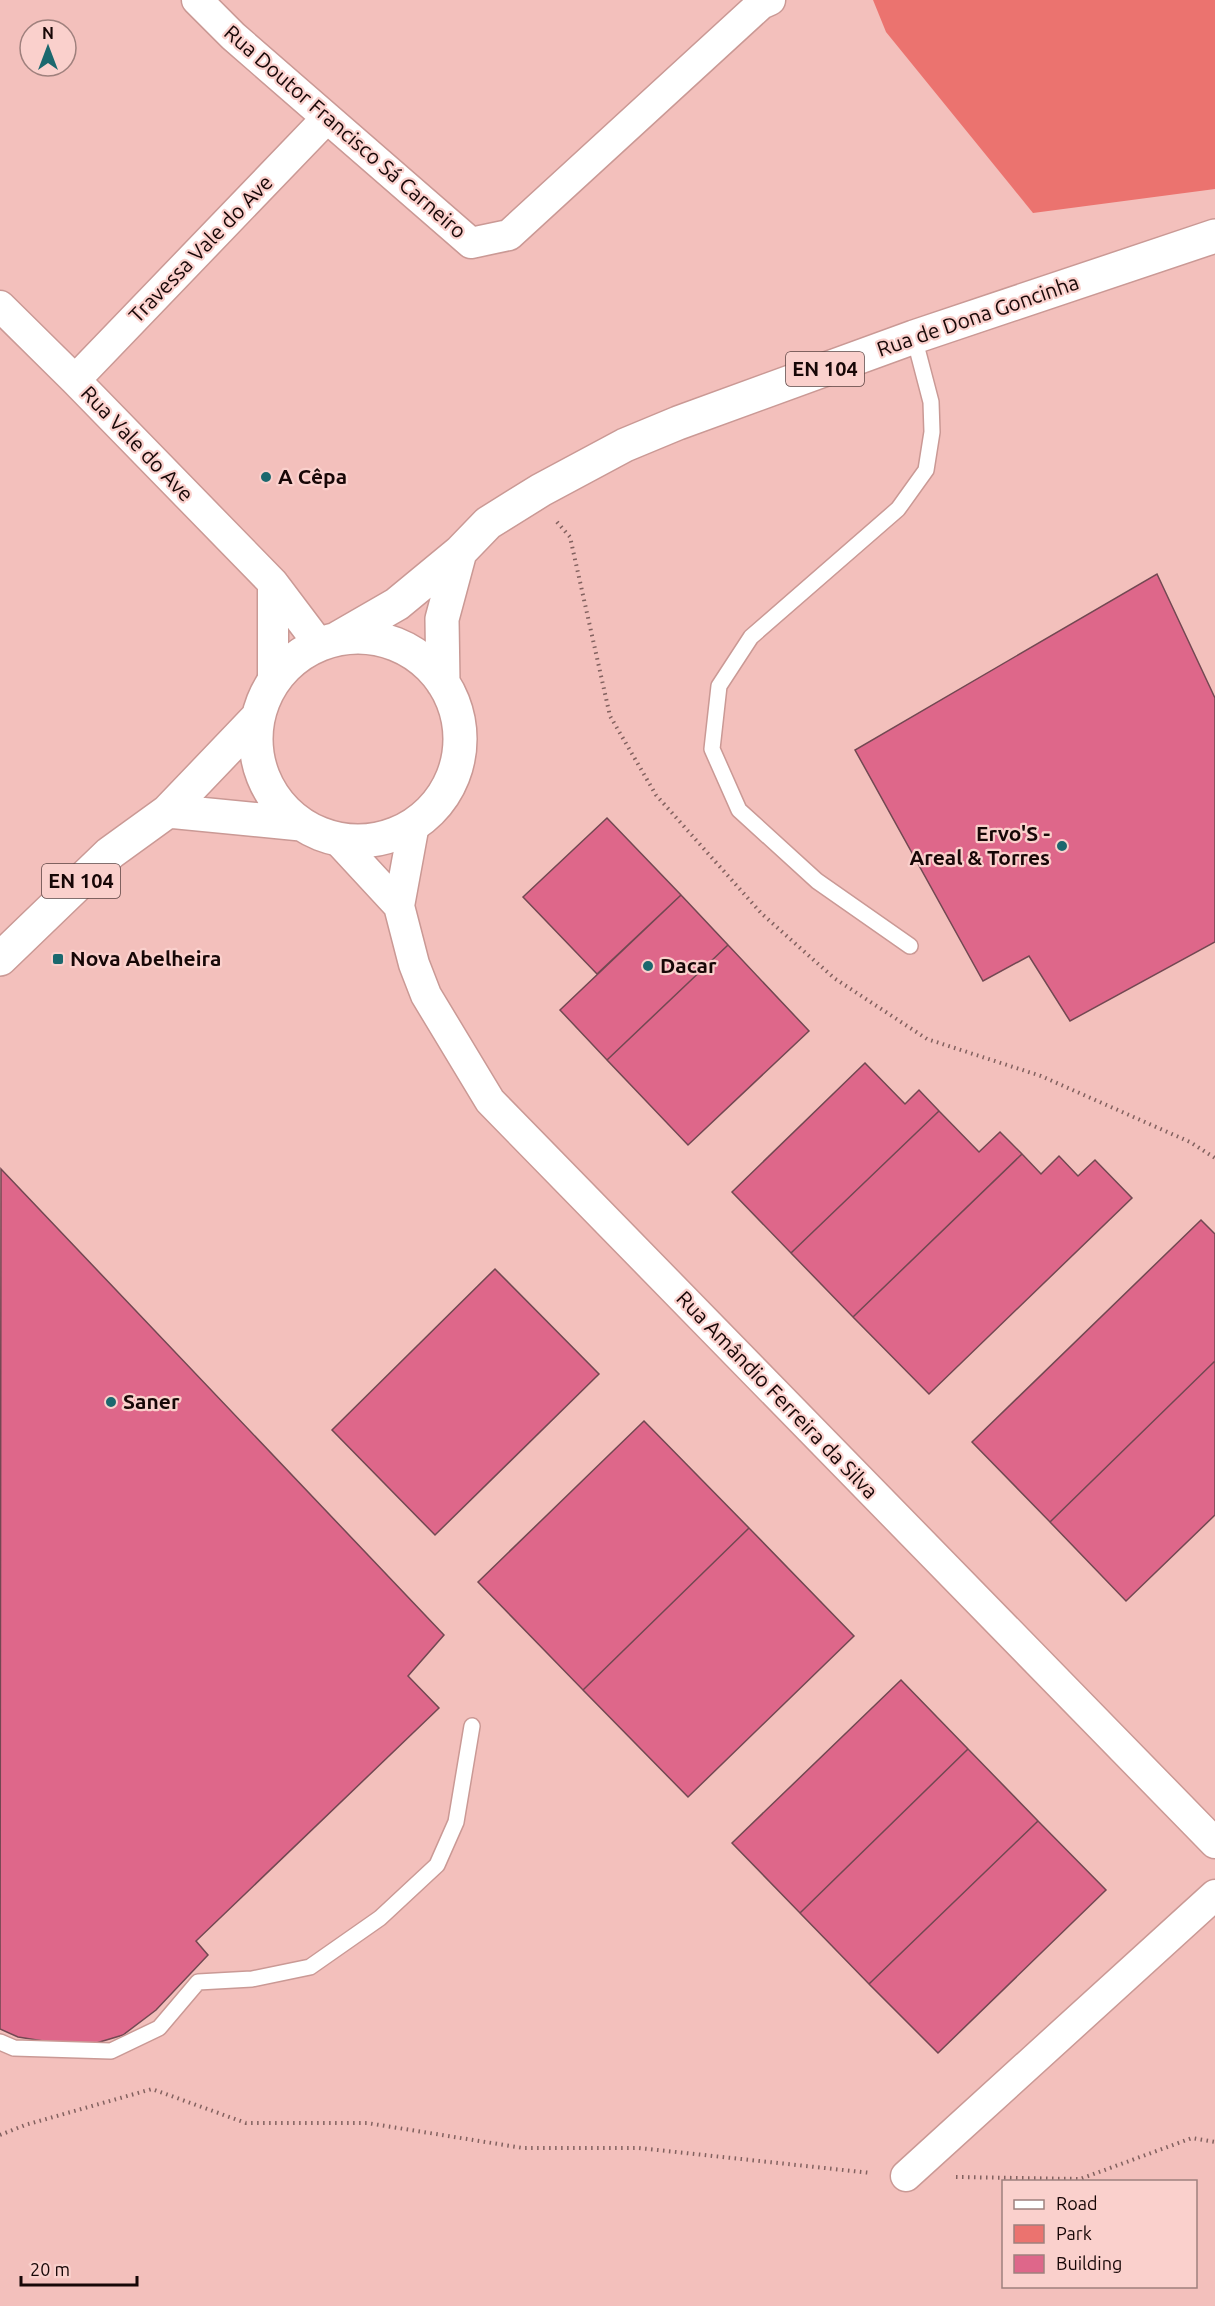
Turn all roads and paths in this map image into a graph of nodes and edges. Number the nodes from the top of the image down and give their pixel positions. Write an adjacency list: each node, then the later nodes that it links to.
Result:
1 (197, 0): 3 (street, Rua Doutor Francisco Sá Carneiro)
2 (762, 1): 3 (street, Rua Doutor Francisco Sá Carneiro)
3 (327, 118): 7 (street, Travessa Vale do Ave)
4 (1215, 237): 6 (main road, Rua de Dona Goncinha / EN 104)
5 (0, 306): 7 (street, Rua Vale do Ave)
6 (914, 337): 8 (main road, Rua de Dona Goncinha / EN 104); 19 (lane)
7 (75, 380): 9 (street, Rua Vale do Ave)
8 (460, 552): 10 (main road, Rua de Dona Goncinha / EN 104); 12 (main road, Rua de Dona Goncinha / EN 104)
9 (273, 583): 10 (street, Rua Vale do Ave); 11 (street)
10 (329, 641): 11 (main road, EN 104); 12 (main road, EN 104)
11 (273, 682): 13 (main road, EN 104)
12 (443, 683): 16 (main road, EN 104)
13 (257, 718): 14 (main road, EN 104); 15 (main road, EN 104)
14 (168, 812): 15 (main road, EN 104); 20 (main road, EN 104)
15 (301, 824): 17 (main road, EN 104)
16 (414, 824): 17 (main road, EN 104); 18 (street, Rua Amândio Ferreira da Silva)
17 (337, 839): 18 (street, Rua Amândio Ferreira da Silva)
18 (399, 906): 22 (street, Rua Amândio Ferreira da Silva)
19 (910, 946)
20 (0, 959)
21 (472, 1726): 24 (lane)
22 (1215, 1843)
23 (1215, 1895): 27 (street)
24 (0, 2042)
25 (0, 2135): 27 (path)
26 (1215, 2142): 27 (path)
27 (906, 2176)

